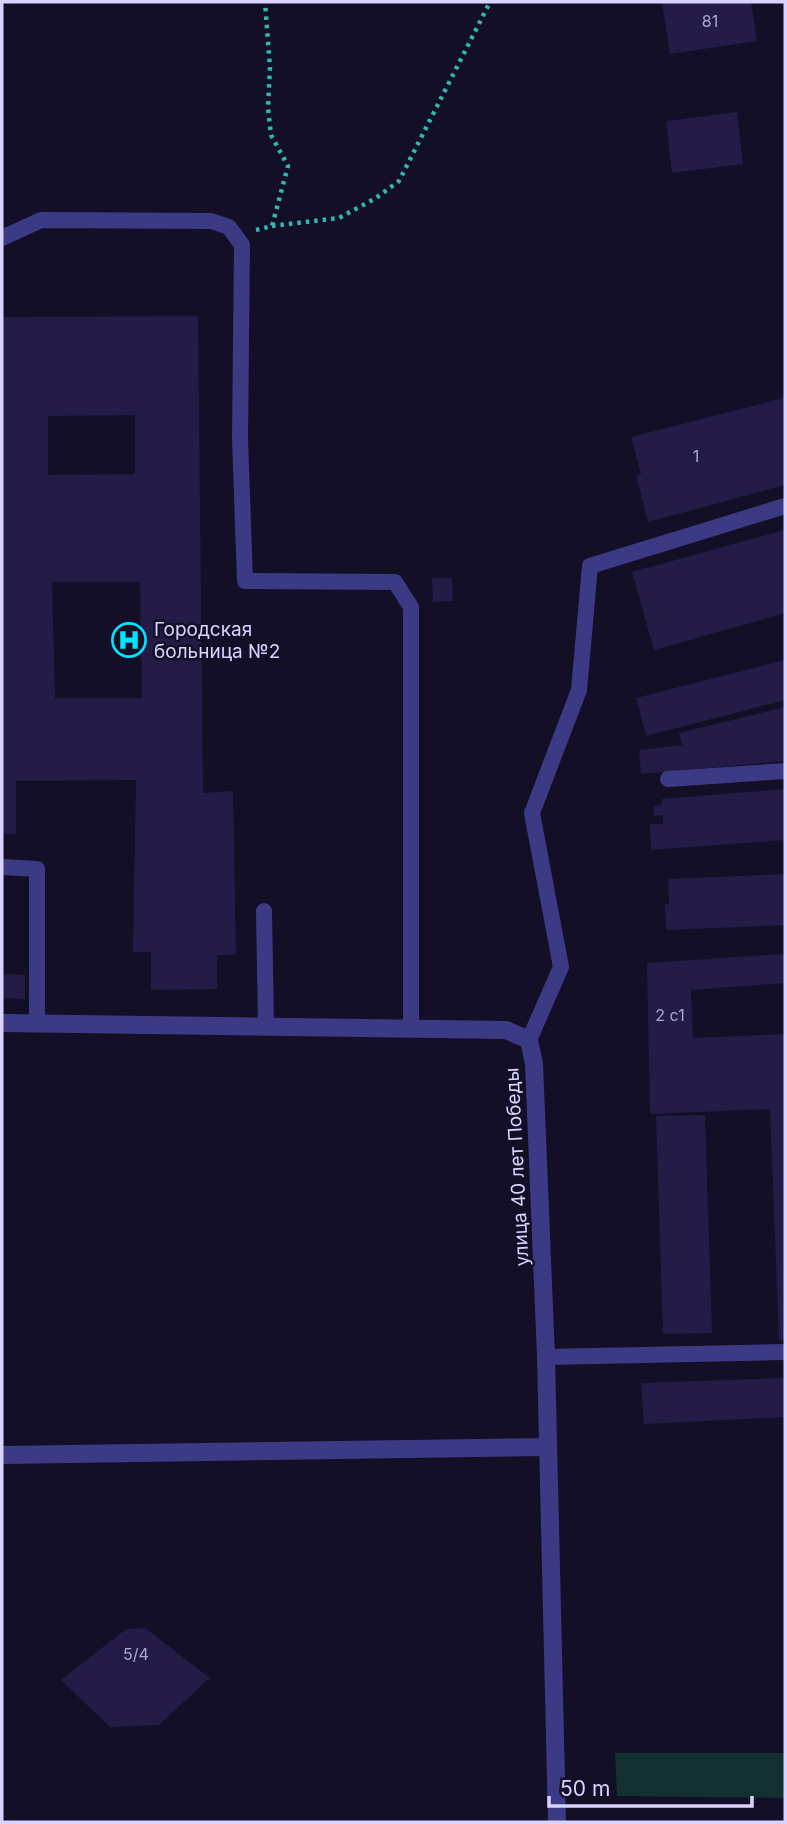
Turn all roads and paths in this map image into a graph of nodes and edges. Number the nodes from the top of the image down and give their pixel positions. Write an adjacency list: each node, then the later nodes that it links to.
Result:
1 (265, 2): 3 (path)
2 (491, 2): 3 (path)
3 (272, 226): 4 (path)
4 (235, 234): 5 (lane); 14 (lane)
5 (2, 237)
6 (785, 506): 15 (lane)
7 (785, 771): 8 (lane)
8 (668, 779)
9 (2, 867): 12 (lane)
10 (264, 911): 13 (lane)
11 (2, 1023): 12 (street, улица 40 лет Победы)
12 (37, 1023): 13 (street, улица 40 лет Победы)
13 (266, 1025): 14 (street, улица 40 лет Победы)
14 (411, 1027): 15 (street, улица 40 лет Победы)
15 (529, 1040): 17 (street, улица 40 лет Победы)
16 (785, 1352): 17 (lane)
17 (546, 1357): 18 (street, улица 40 лет Победы)
18 (548, 1447): 19 (street); 20 (street, улица 40 лет Победы)
19 (2, 1455)
20 (557, 1822)

